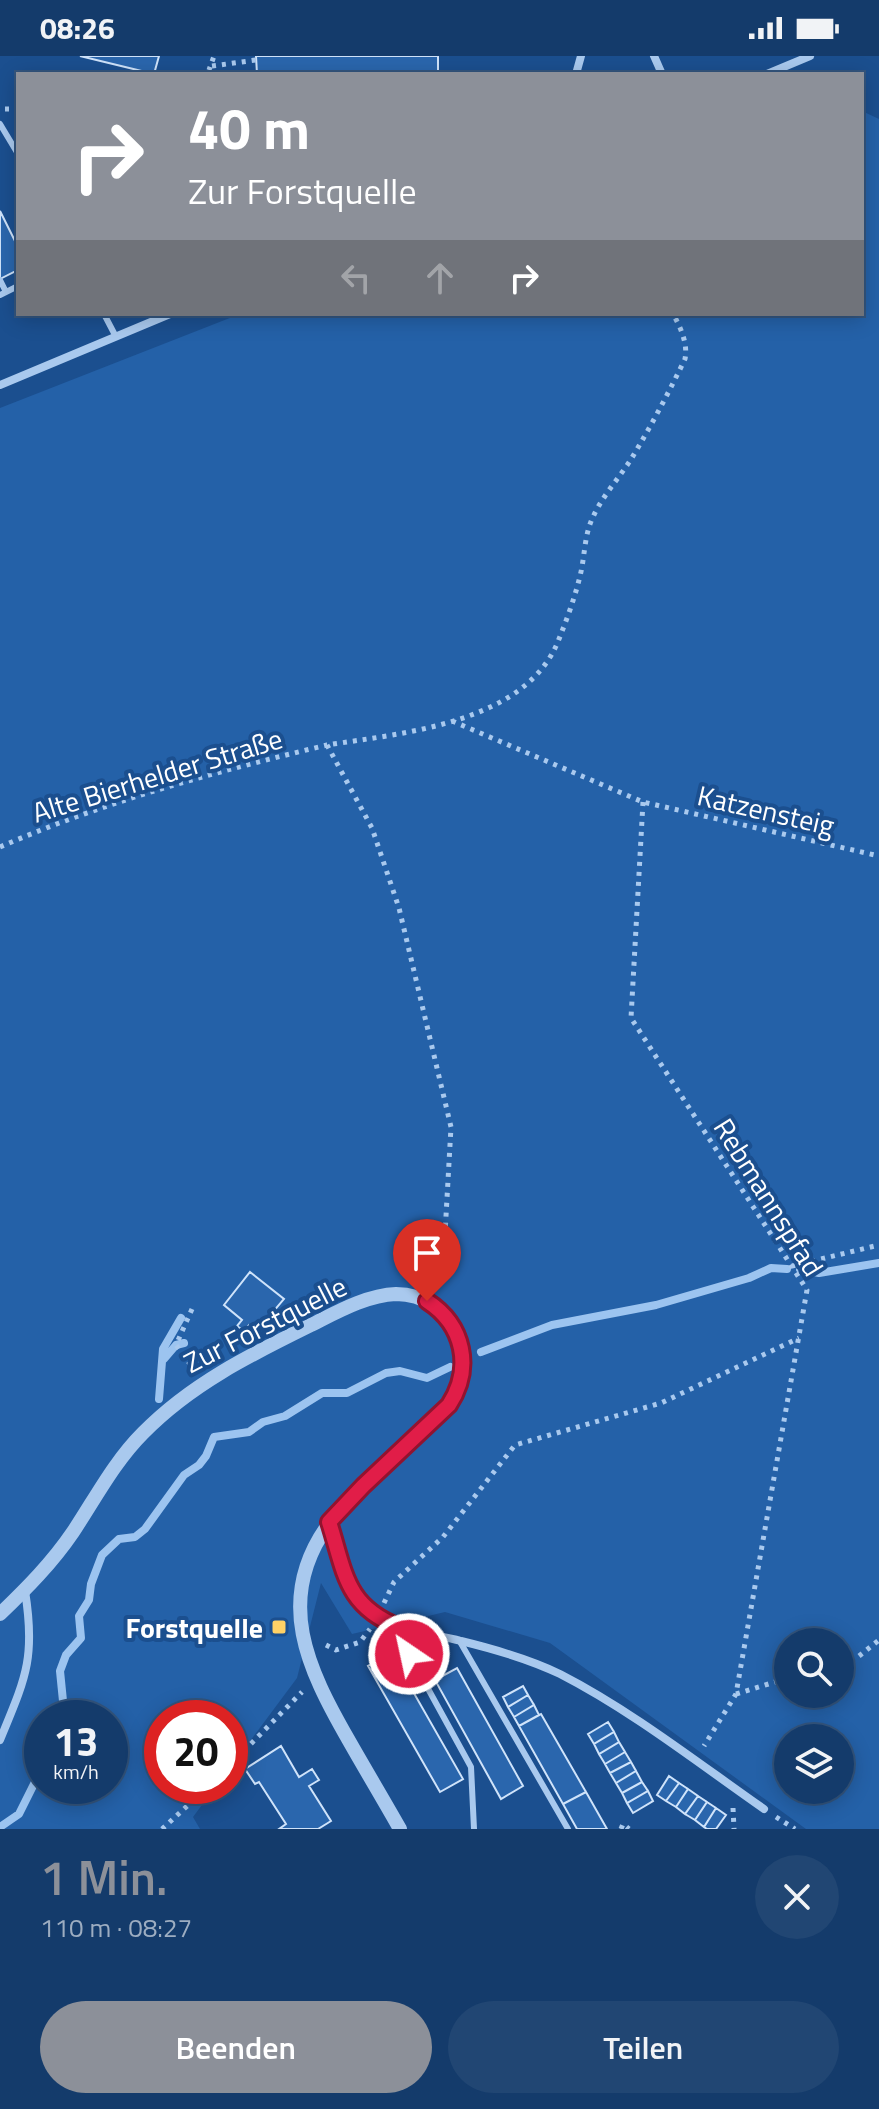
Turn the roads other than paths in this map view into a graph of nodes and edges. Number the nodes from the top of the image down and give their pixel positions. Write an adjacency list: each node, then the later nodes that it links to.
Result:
1 (810, 56): 2 (street)
2 (772, 72)
3 (0, 124): 4 (lane)
4 (16, 151)
5 (0, 280): 6 (lane)
6 (3, 293)
7 (105, 316): 9 (lane)
8 (165, 316): 9 (street)
9 (115, 335): 10 (street)
10 (0, 385)
11 (329, 1522): 12 (street, Zur Forstquelle); 14 (street); 18 (street)
12 (25, 1590): 13 (street, Zur Forstquelle); 16 (street)
13 (0, 1614)
14 (399, 1627): 15 (street); 19 (lane)
15 (459, 1640): 17 (street); 20 (lane)
16 (0, 1740)
17 (764, 1809)
18 (400, 1829)
19 (474, 1829)
20 (568, 1829)

